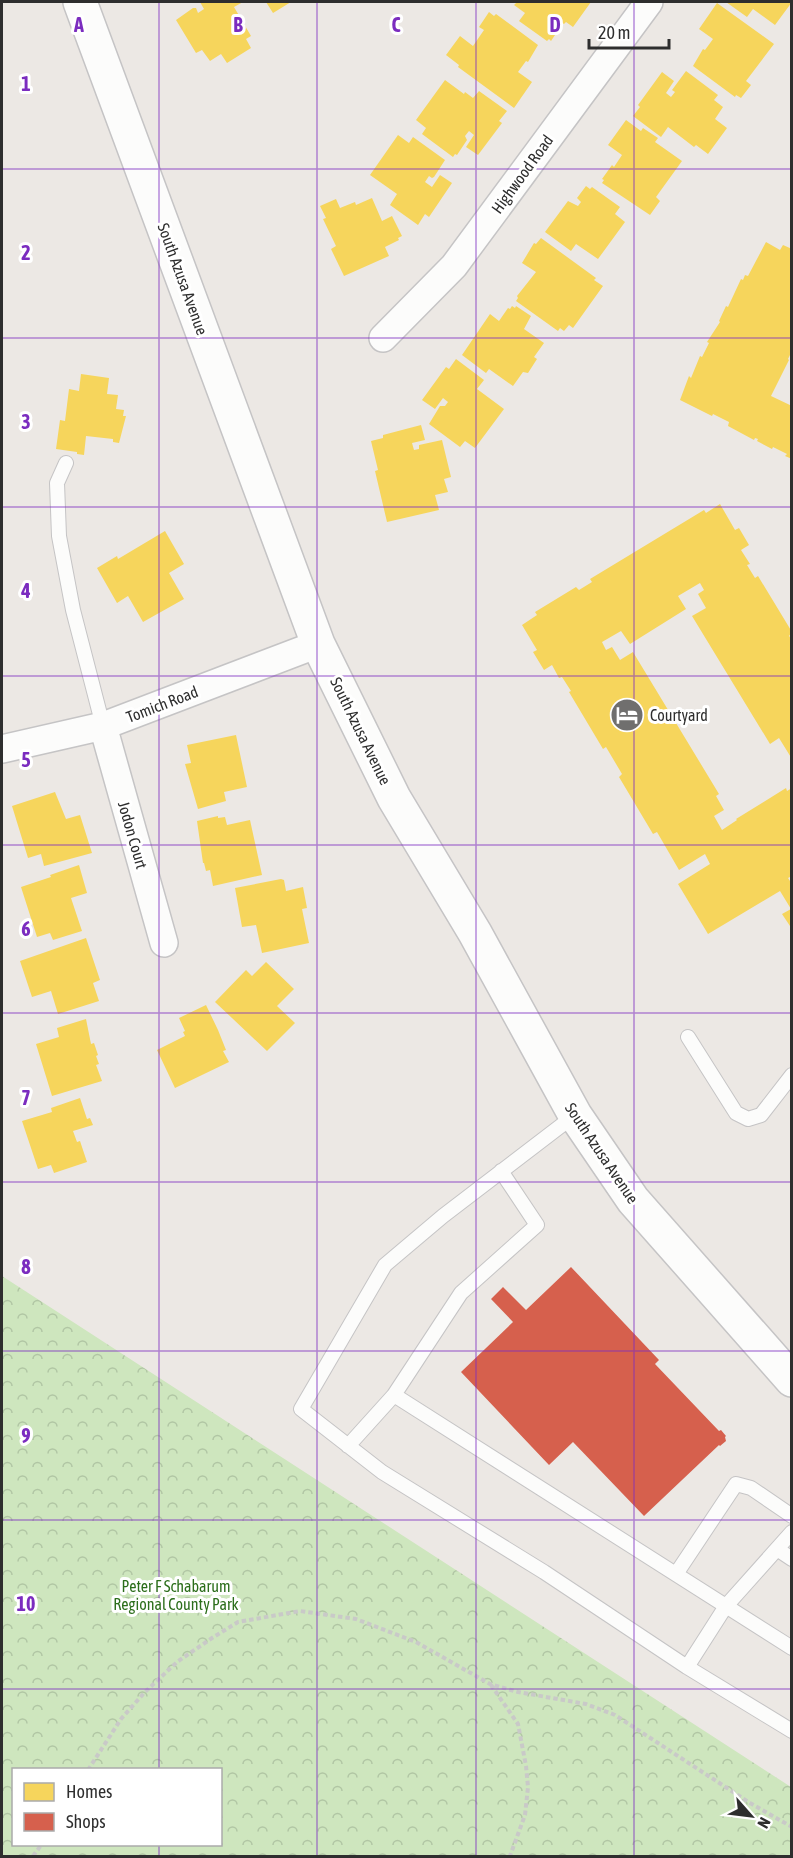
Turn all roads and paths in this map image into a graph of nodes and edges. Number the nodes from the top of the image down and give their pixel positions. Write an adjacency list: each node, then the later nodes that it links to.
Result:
1 (80, 2): 5 (street, South Azusa Avenue)
2 (650, 2): 3 (street, Highwood Road)
3 (383, 338)
4 (66, 463): 6 (lane)
5 (318, 644): 6 (street, Tomich Road); 11 (street, South Azusa Avenue)
6 (103, 726): 7 (street, Tomich Road); 8 (street, Jodon Court)
7 (2, 749)
8 (164, 943)
9 (688, 1037): 10 (lane)
10 (792, 1075)
11 (575, 1115): 12 (lane); 13 (street, South Azusa Avenue)
12 (501, 1171): 14 (lane); 15 (lane)
13 (792, 1380)
14 (394, 1395): 15 (lane); 20 (lane)
15 (348, 1446): 23 (lane)
16 (792, 1516): 20 (lane)
17 (792, 1532): 18 (lane)
18 (777, 1549): 19 (lane); 21 (lane)
19 (792, 1558)
20 (676, 1574): 21 (lane)
21 (726, 1606): 22 (lane); 23 (lane)
22 (792, 1648)
23 (687, 1666): 25 (lane)
24 (490, 1684): 26 (path); 27 (path); 28 (path)
25 (792, 1731)
26 (89, 1768)
27 (792, 1827)
28 (510, 1857)

